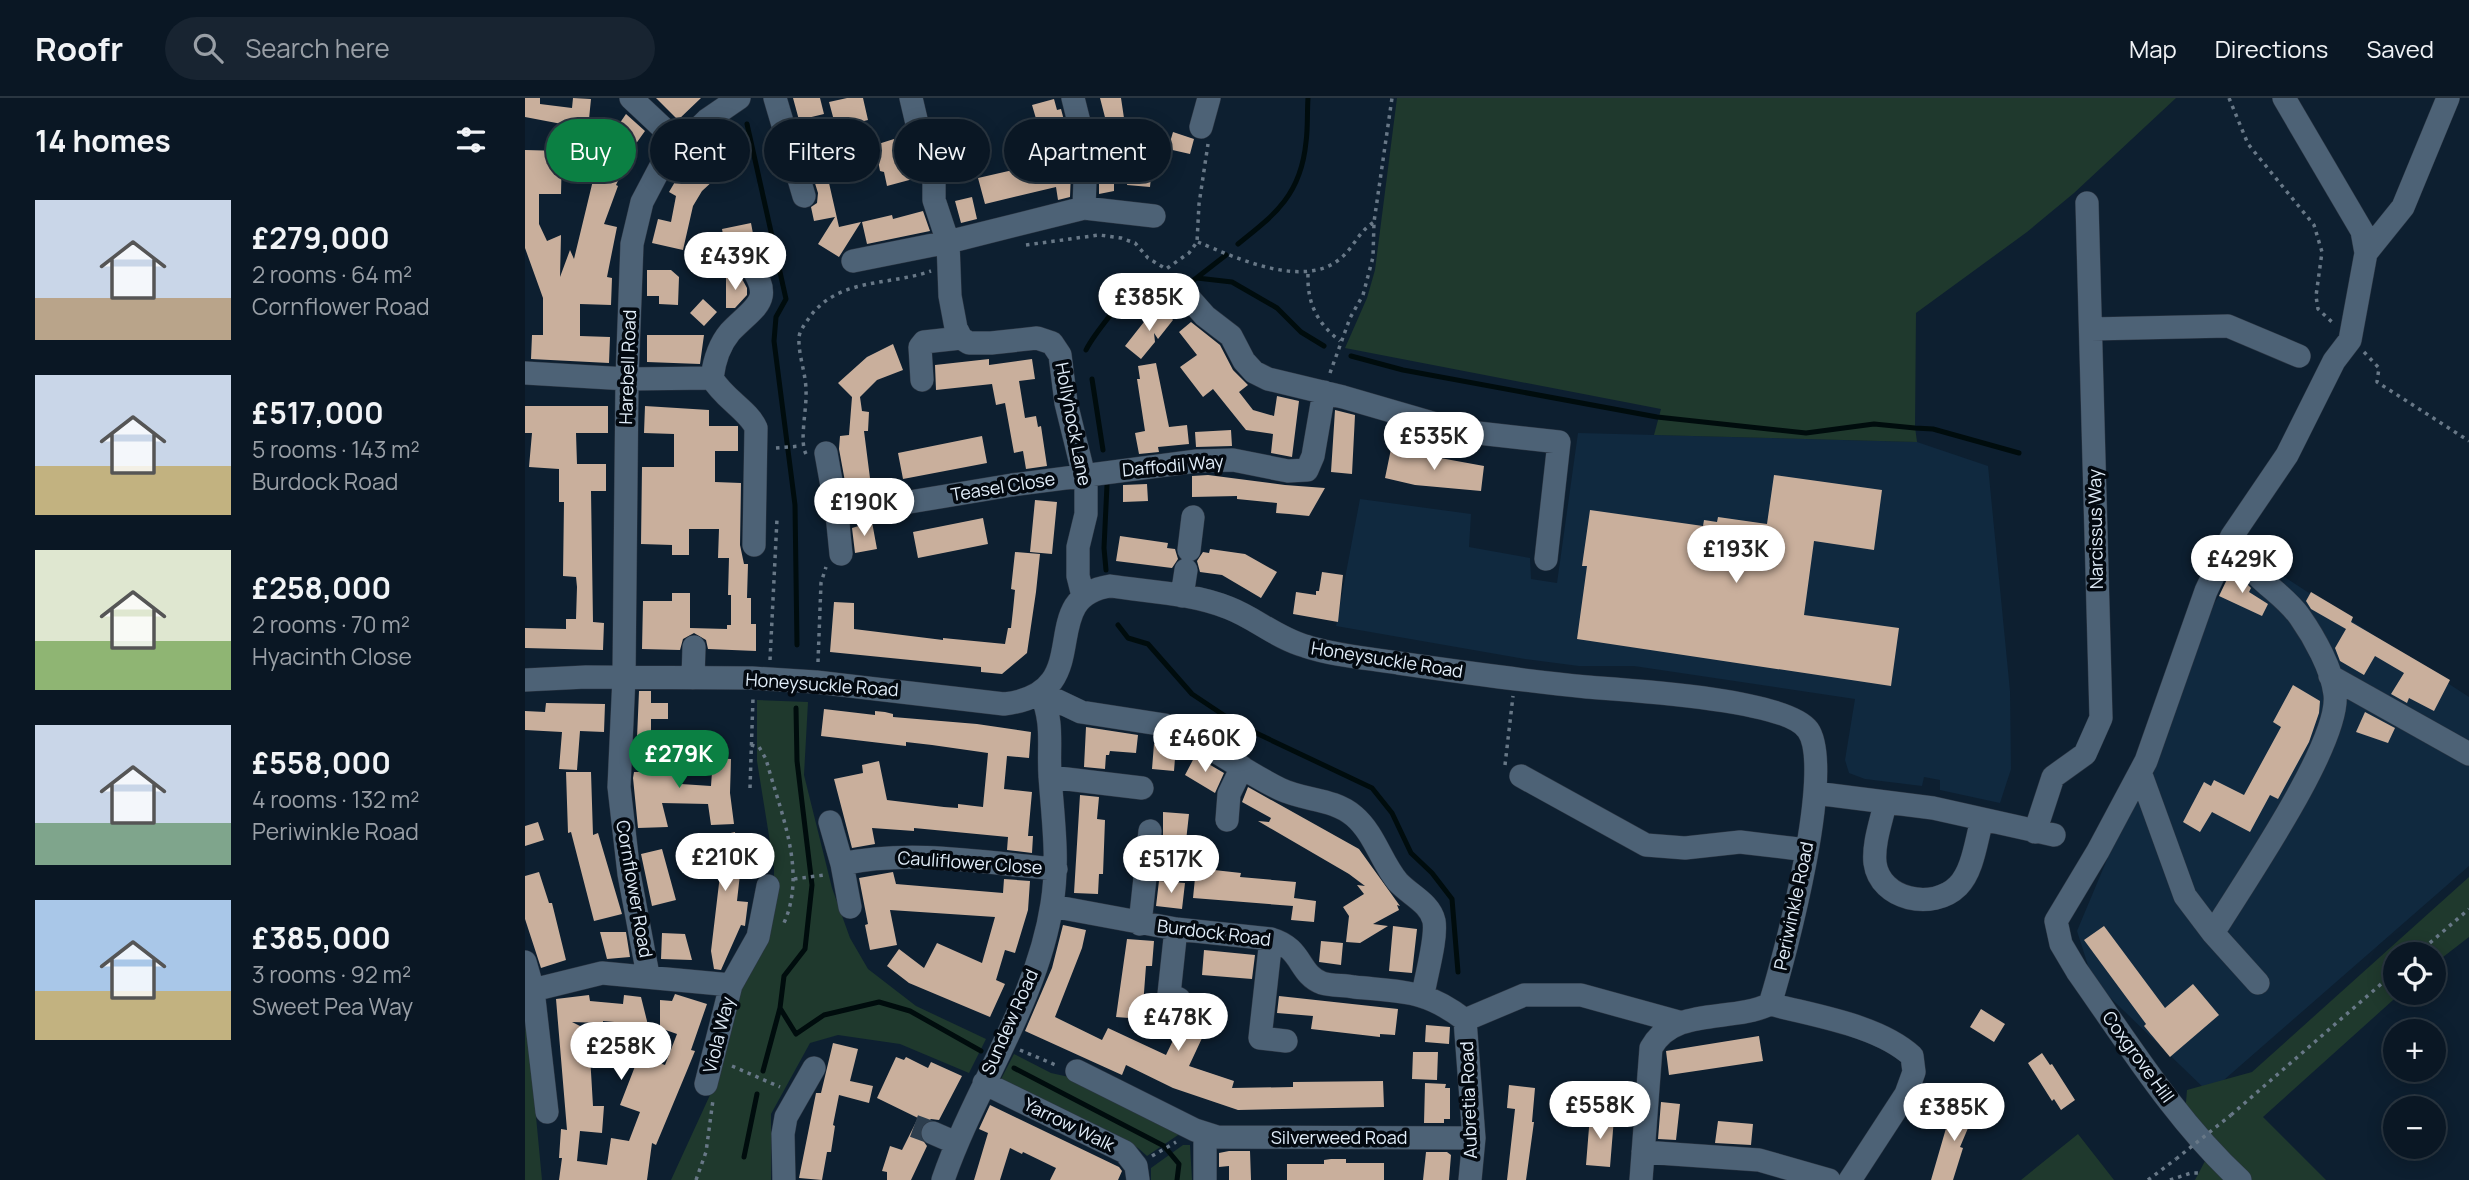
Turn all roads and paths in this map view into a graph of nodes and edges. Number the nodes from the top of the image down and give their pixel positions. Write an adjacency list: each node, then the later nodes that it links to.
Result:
1 (631, 98): 11 (street)
2 (739, 98): 12 (street, Harebell Road)
3 (775, 98): 15 (street)
4 (911, 98): 21 (street)
5 (1073, 98): 17 (street)
6 (1209, 98): 13 (street)
7 (1392, 98): 19 (path)
8 (2229, 98): 29 (path)
9 (2284, 98): 22 (street)
10 (2448, 98): 22 (street)
11 (653, 119)
12 (708, 119)
13 (1201, 127)
14 (653, 182): 34 (street, Harebell Road)
15 (804, 196)
16 (2087, 203): 27 (street, Narcissus Way)
17 (1084, 208): 18 (street); 21 (street)
18 (1154, 216)
19 (1374, 222): 25 (path); 30 (path)
20 (1197, 242): 25 (path)
21 (948, 253): 24 (street); 28 (street); 38 (path)
22 (2366, 253): 29 (street)
23 (747, 260): 33 (street)
24 (853, 261)
25 (1308, 273): 30 (path)
26 (1168, 297): 36 (street)
27 (2091, 329): 31 (street); 69 (street, Narcissus Way)
28 (961, 338): 35 (street); 41 (street, Hollyhock Lane)
29 (2350, 340): 37 (path); 44 (street)
30 (1340, 341): 36 (path)
31 (2299, 356)
32 (525, 373): 34 (street)
33 (712, 378): 34 (street); 39 (street)
34 (627, 379): 53 (street, Harebell Road)
35 (922, 380)
36 (1324, 392): 41 (street, Daffodil Way); 46 (street)
37 (2469, 441)
38 (801, 446): 39 (path); 40 (path)
39 (756, 451): 45 (street)
40 (817, 455): 42 (street)
41 (1085, 475): 42 (street, Teasel Close); 48 (street, Hollyhock Lane)
42 (837, 514): 47 (street)
43 (1193, 517): 49 (street)
44 (2232, 536): 52 (street); 61 (street)
45 (754, 545)
46 (1546, 558)
47 (834, 559): 51 (path)
48 (1083, 596): 49 (street, Honeysuckle Road); 58 (street)
49 (1182, 596): 57 (street, Honeysuckle Road)
50 (694, 647): 54 (street)
51 (818, 662)
52 (2330, 676): 59 (street); 82 (street)
53 (624, 677): 54 (street, Honeysuckle Road); 56 (street, Honeysuckle Road); 86 (street, Cornflower Road)
54 (693, 678): 55 (street, Honeysuckle Road)
55 (752, 678): 58 (street, Honeysuckle Road); 64 (path)
56 (525, 680)
57 (1514, 680): 62 (path); 66 (street, Honeysuckle Road)
58 (1041, 693): 60 (street); 63 (street, Sundew Road)
59 (2469, 754)
60 (1242, 767): 68 (street); 91 (street)
61 (2140, 772): 82 (street); 121 (street, Coxgrove Hill)
62 (1521, 776): 72 (street)
63 (1050, 777): 65 (street); 73 (street, Sundew Road)
64 (750, 788)
65 (1142, 788)
66 (1815, 793): 67 (street); 72 (street, Periwinkle Road)
67 (1885, 804): 69 (street); 69 (street)
68 (1227, 820)
69 (1982, 820)
70 (830, 822): 74 (street)
71 (1150, 831): 80 (street)
72 (1807, 850): 93 (street, Periwinkle Road)
73 (1056, 869): 74 (street, Cauliflower Close); 77 (street, Sundew Road)
74 (833, 870): 75 (path); 78 (street)
75 (797, 878)
76 (768, 886): 89 (street, Viola Way)
77 (1052, 906): 80 (street, Burdock Road); 97 (street, Sundew Road)
78 (850, 907)
79 (2469, 909): 84 (path)
80 (1140, 924): 81 (street, Burdock Road)
81 (1176, 929): 83 (street, Burdock Road); 92 (street)
82 (2213, 933): 88 (street)
83 (1271, 939): 91 (street, Burdock Road); 96 (street)
84 (2431, 942)
85 (525, 962): 90 (street)
86 (648, 975): 89 (street, Viola Way); 90 (street, Viola Way)
87 (2383, 982): 119 (path, bridge)
88 (2258, 983)
89 (731, 985): 102 (street, Viola Way)
90 (533, 990): 104 (street)
91 (1423, 995): 94 (street, Burdock Road)
92 (1179, 999)
93 (1770, 1004): 95 (street); 118 (street)
94 (1465, 1020): 95 (street); 107 (street, Aubretia Road)
95 (1679, 1022): 109 (street)
96 (1286, 1041)
97 (1003, 1042): 100 (path); 101 (street, Sundew Road)
98 (727, 1064): 103 (path)
99 (814, 1068): 103 (street)
100 (1077, 1071): 105 (street, Silverweed Road)
101 (984, 1083): 108 (street, Sundew Road); 110 (street, Yarrow Walk)
102 (706, 1084)
103 (796, 1094): 112 (street)
104 (547, 1112)
105 (1200, 1132): 107 (street, Silverweed Road); 110 (path); 114 (street)
106 (933, 1133): 108 (street)
107 (1474, 1139): 115 (street, Aubretia Road)
108 (956, 1143): 113 (street, Sundew Road)
109 (1643, 1152): 116 (street); 117 (street)
110 (1137, 1173)
111 (2206, 1173): 120 (path)
112 (785, 1180)
113 (943, 1180)
114 (1205, 1180)
115 (1470, 1180)
116 (1640, 1180)
117 (1829, 1180)
118 (1850, 1180)
119 (2148, 1180)
120 (2170, 1180)
121 (2240, 1180)

